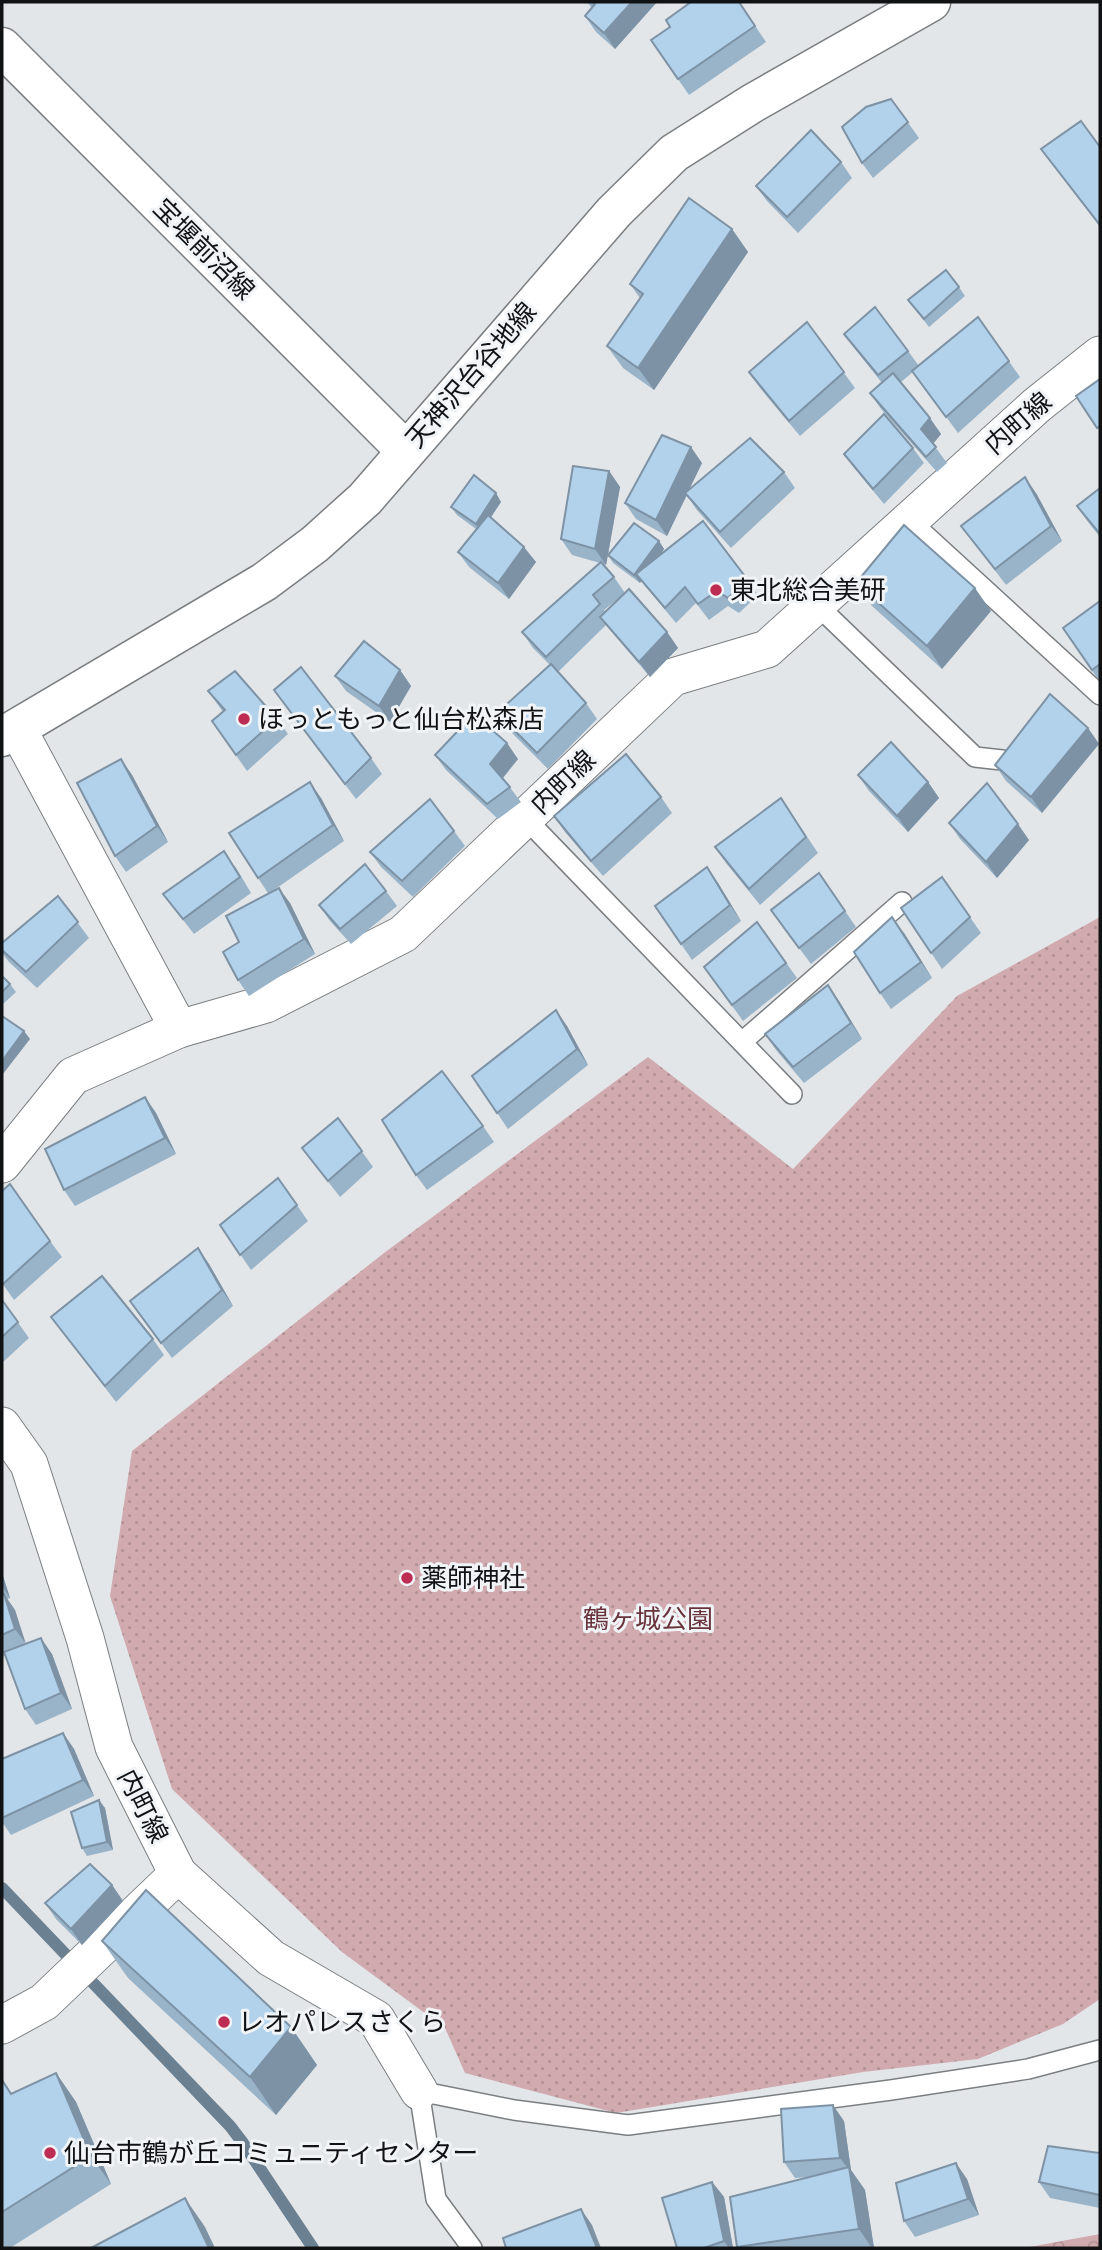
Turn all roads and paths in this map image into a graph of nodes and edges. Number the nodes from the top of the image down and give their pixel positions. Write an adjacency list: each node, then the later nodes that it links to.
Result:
1 (931, 2): 4 (street, 天神沢台谷地線)
2 (2, 47): 4 (street, 宝堰前沼線)
3 (1100, 355): 5 (street, 内町線)
4 (405, 450): 8 (street, 天神沢台谷地線)
5 (910, 521): 6 (street, 内町線); 7 (lane)
6 (817, 605): 9 (lane); 10 (street, 内町線)
7 (1100, 695)
8 (10, 732): 12 (street)
9 (1010, 761)
10 (525, 818): 12 (street, 内町線); 13 (lane)
11 (902, 902): 13 (lane)
12 (179, 1029): 15 (street, 内町線)
13 (743, 1042): 14 (lane)
14 (792, 1094)
15 (2, 1164)
16 (2, 1426): 17 (street, 内町線)
17 (178, 1874): 18 (street); 20 (street, 内町線)
18 (2, 2025)
19 (1100, 2050): 20 (lane)
20 (419, 2091): 21 (lane)
21 (472, 2248)

